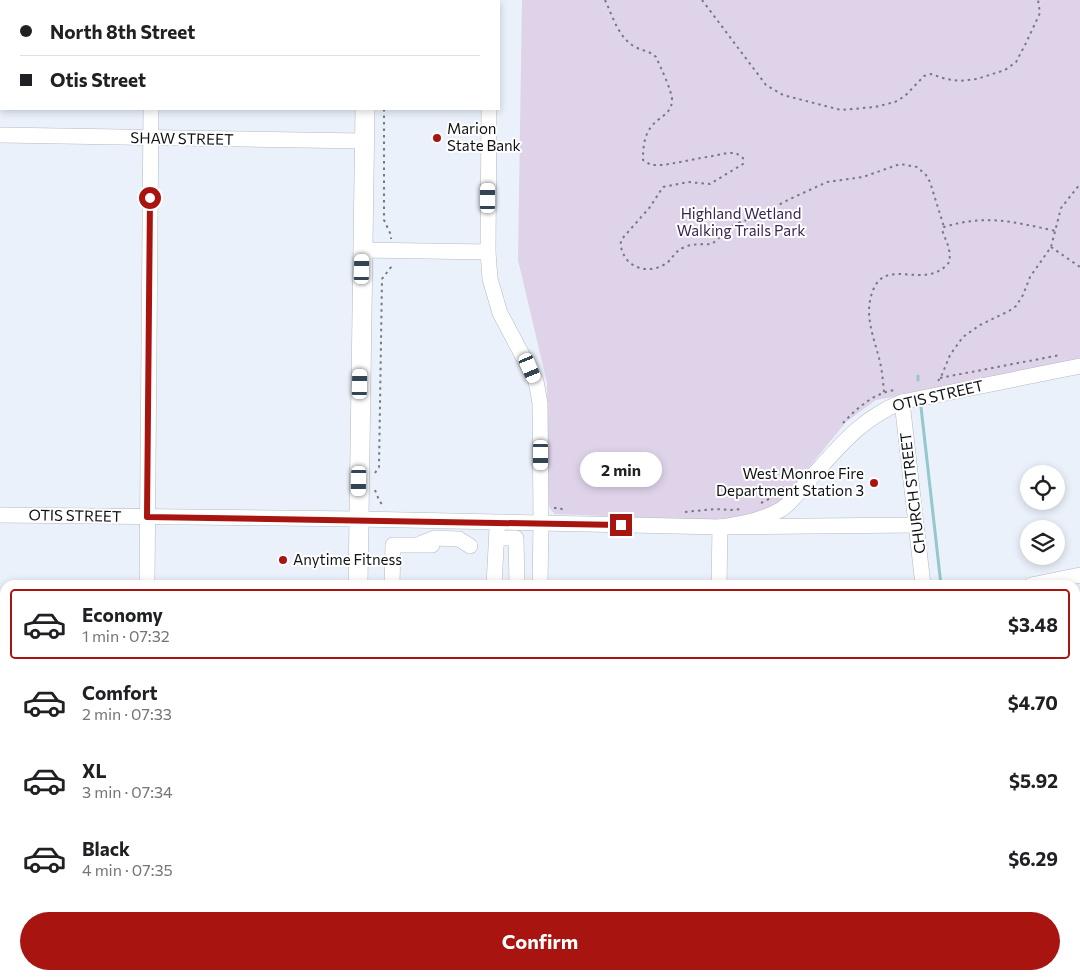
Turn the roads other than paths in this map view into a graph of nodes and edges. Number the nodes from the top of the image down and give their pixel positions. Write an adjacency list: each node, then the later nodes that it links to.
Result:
1 (151, 110): 5 (street)
2 (364, 110): 6 (main road)
3 (490, 110): 8 (street)
4 (0, 135): 5 (street, SHAW STREET)
5 (151, 139): 6 (street, SHAW STREET); 12 (street)
6 (364, 141): 7 (main road)
7 (362, 250): 8 (street); 13 (main road)
8 (488, 252): 16 (street)
9 (1080, 366): 10 (street, OTIS STREET)
10 (900, 395): 17 (street, CHURCH STREET); 18 (street, OTIS STREET)
11 (0, 515): 12 (street, OTIS STREET)
12 (147, 517): 13 (street, OTIS STREET); 23 (street)
13 (359, 519): 14 (street, OTIS STREET); 24 (main road)
14 (408, 521): 15 (street, OTIS STREET); 20 (street)
15 (497, 522): 16 (street, OTIS STREET); 19 (street)
16 (541, 523): 18 (street, OTIS STREET); 28 (street)
17 (916, 525): 18 (street, OTIS STREET); 30 (street, CHURCH STREET)
18 (720, 527): 29 (street)
19 (497, 543): 21 (street); 26 (street); 27 (street)
20 (426, 545): 21 (street); 21 (street); 25 (street)
21 (470, 546)
22 (1080, 576): 31 (street)
23 (147, 580)
24 (358, 580)
25 (392, 580)
26 (494, 580)
27 (517, 580)
28 (540, 580)
29 (719, 580)
30 (922, 580)
31 (1058, 580)

